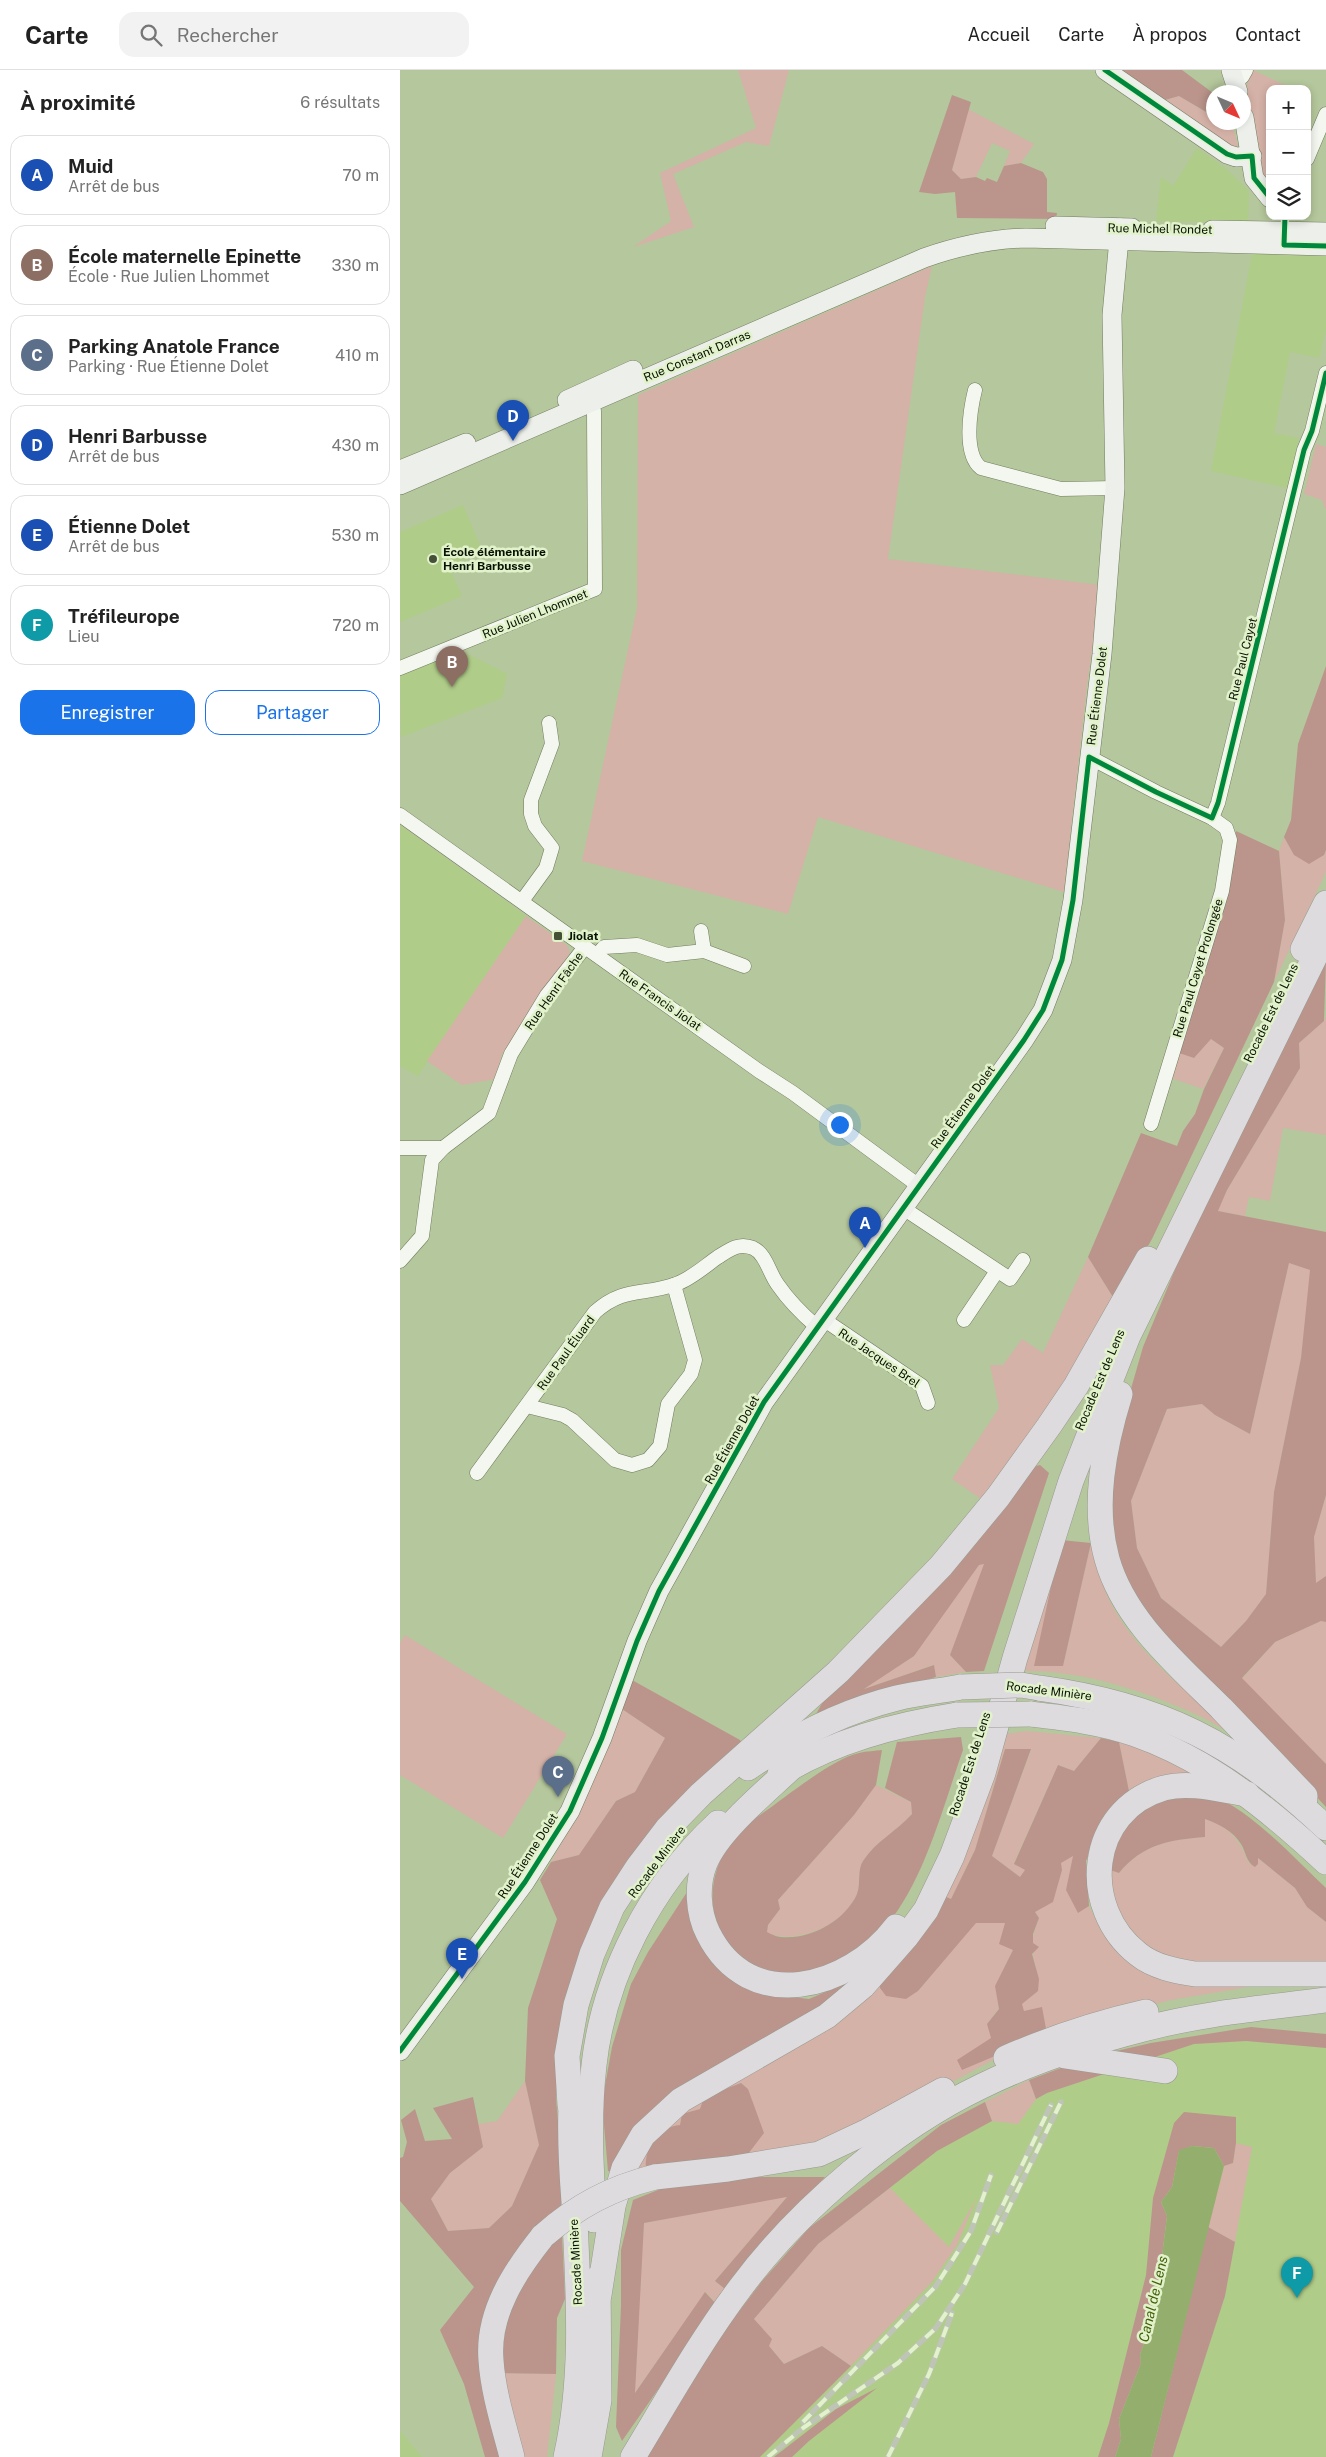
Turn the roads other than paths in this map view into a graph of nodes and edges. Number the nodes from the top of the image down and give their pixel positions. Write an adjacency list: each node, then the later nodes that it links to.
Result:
1 (1105, 70): 5 (street)
2 (1326, 114): 4 (street)
3 (1247, 130): 5 (street)
4 (1311, 150)
5 (1252, 156): 6 (street)
6 (1266, 193)
7 (1284, 231): 8 (street, Rue Michel Rondet); 10 (street, Rue Michel Rondet); 11 (street, Rue Michel Rondet)
8 (1326, 232)
9 (996, 233): 10 (street, Rue Michel Rondet); 14 (street, Rue Constant Darras)
10 (1119, 234): 17 (street, Rue Étienne Dolet)
11 (1326, 246)
12 (1326, 373): 22 (street, Rue Paul Cayet)
13 (975, 390): 17 (street)
14 (587, 397): 15 (street, Rue Constant Darras); 16 (street, Rue Constant Darras); 18 (street, Rue Julien Lhommet)
15 (400, 470)
16 (400, 485)
17 (1115, 488): 20 (street, Rue Étienne Dolet)
18 (400, 668)
19 (549, 722): 23 (street)
20 (1089, 757): 22 (street); 33 (street, Rue Étienne Dolet)
21 (400, 815): 23 (street, Rue Francis Jiolat)
22 (1212, 818): 30 (street, Rue Paul Cayet Prolongée)
23 (522, 901): 27 (street, Rue Francis Jiolat)
24 (1326, 903): 36 (highway, Rocade Est de Lens)
25 (701, 931): 28 (street)
26 (1326, 934): 35 (highway, Rocade Est de Lens)
27 (591, 951): 28 (street, Rue Henri Fâche); 32 (street, Rue Henri Fâche); 33 (street, Rue Francis Jiolat)
28 (704, 951): 29 (street, Rue Henri Fâche)
29 (744, 966)
30 (1151, 1124)
31 (400, 1148): 32 (street)
32 (442, 1148): 38 (street, Rue Henri Fâche)
33 (919, 1186): 34 (street, Rue Étienne Dolet)
34 (902, 1208): 39 (street); 42 (street, Rue Étienne Dolet)
35 (1188, 1215): 48 (highway); 51 (highway, Rocade Est de Lens)
36 (1157, 1244): 51 (highway, Rocade Est de Lens); 58 (highway)
37 (1023, 1260): 39 (street)
38 (400, 1262)
39 (997, 1272): 41 (street)
40 (674, 1285): 42 (street, Rue Paul Éluard); 44 (street, Rue Paul Éluard); 44 (street)
41 (964, 1320)
42 (820, 1323): 43 (street, Rue Jacques Brel); 55 (street, Rue Étienne Dolet)
43 (928, 1403)
44 (528, 1406): 45 (street, Rue Paul Éluard)
45 (478, 1473)
46 (794, 1765): 47 (highway, Rocade Minière, bridge); 51 (highway); 59 (highway, Rocade Minière)
47 (1246, 1794): 50 (highway, Rocade Minière); 52 (highway)
48 (1304, 1807): 49 (highway, Rocade Minière); 58 (highway, Rocade Minière, bridge)
49 (1326, 1828)
50 (1326, 1862)
51 (934, 1880): 59 (highway)
52 (1326, 1974)
53 (1326, 1984): 60 (highway, bridge)
54 (1326, 2000): 56 (highway)
55 (400, 2051)
56 (1058, 2055): 57 (highway); 63 (highway)
57 (1165, 2071)
58 (570, 2105): 61 (highway, Rocade Minière)
59 (599, 2295): 62 (highway, Rocade Minière)
60 (512, 2457)
61 (566, 2457)
62 (589, 2457)
63 (633, 2457)

